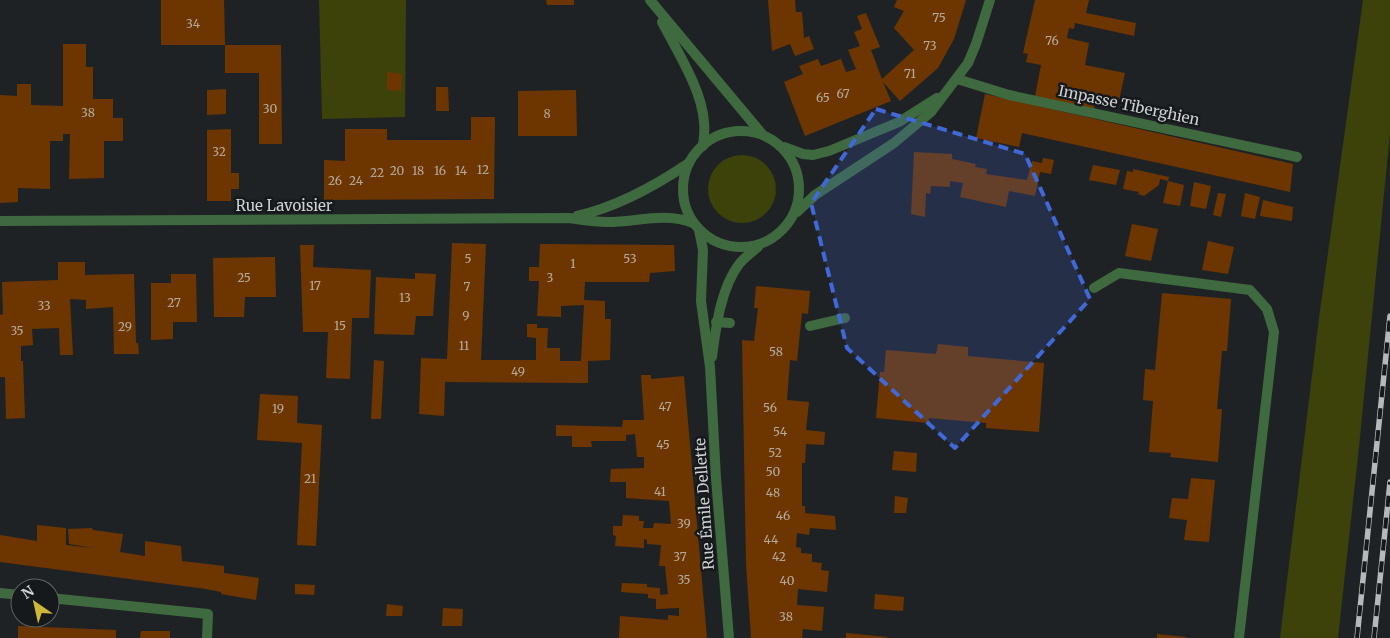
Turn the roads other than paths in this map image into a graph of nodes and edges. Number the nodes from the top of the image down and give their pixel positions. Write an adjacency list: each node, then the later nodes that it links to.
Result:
1 (990, 0): 3 (street)
2 (652, 3): 5 (street); 7 (street)
3 (957, 79): 4 (street); 8 (street, Impasse Tiberghien)
4 (944, 93): 6 (street); 11 (street)
5 (762, 134): 6 (street); 7 (street)
6 (779, 145): 11 (street)
7 (703, 146): 9 (street)
8 (1297, 157)
9 (689, 164): 10 (street, Rue Lavoisier); 13 (street)
10 (569, 218): 12 (street, Rue Lavoisier); 13 (street, Rue Lavoisier)
11 (792, 219): 14 (street)
12 (0, 221)
13 (696, 226): 14 (street); 20 (street, Rue Émile Dellette)
14 (761, 245): 17 (street, Rue Émile Dellette)
15 (1094, 288): 24 (street)
16 (846, 318): 19 (street)
17 (716, 322): 18 (street); 20 (street, Rue Émile Dellette)
18 (730, 323)
19 (810, 326)
20 (710, 368): 23 (street, Rue Émile Dellette)
21 (60, 599): 22 (street)
22 (207, 638)
23 (729, 638)
24 (1239, 638)

